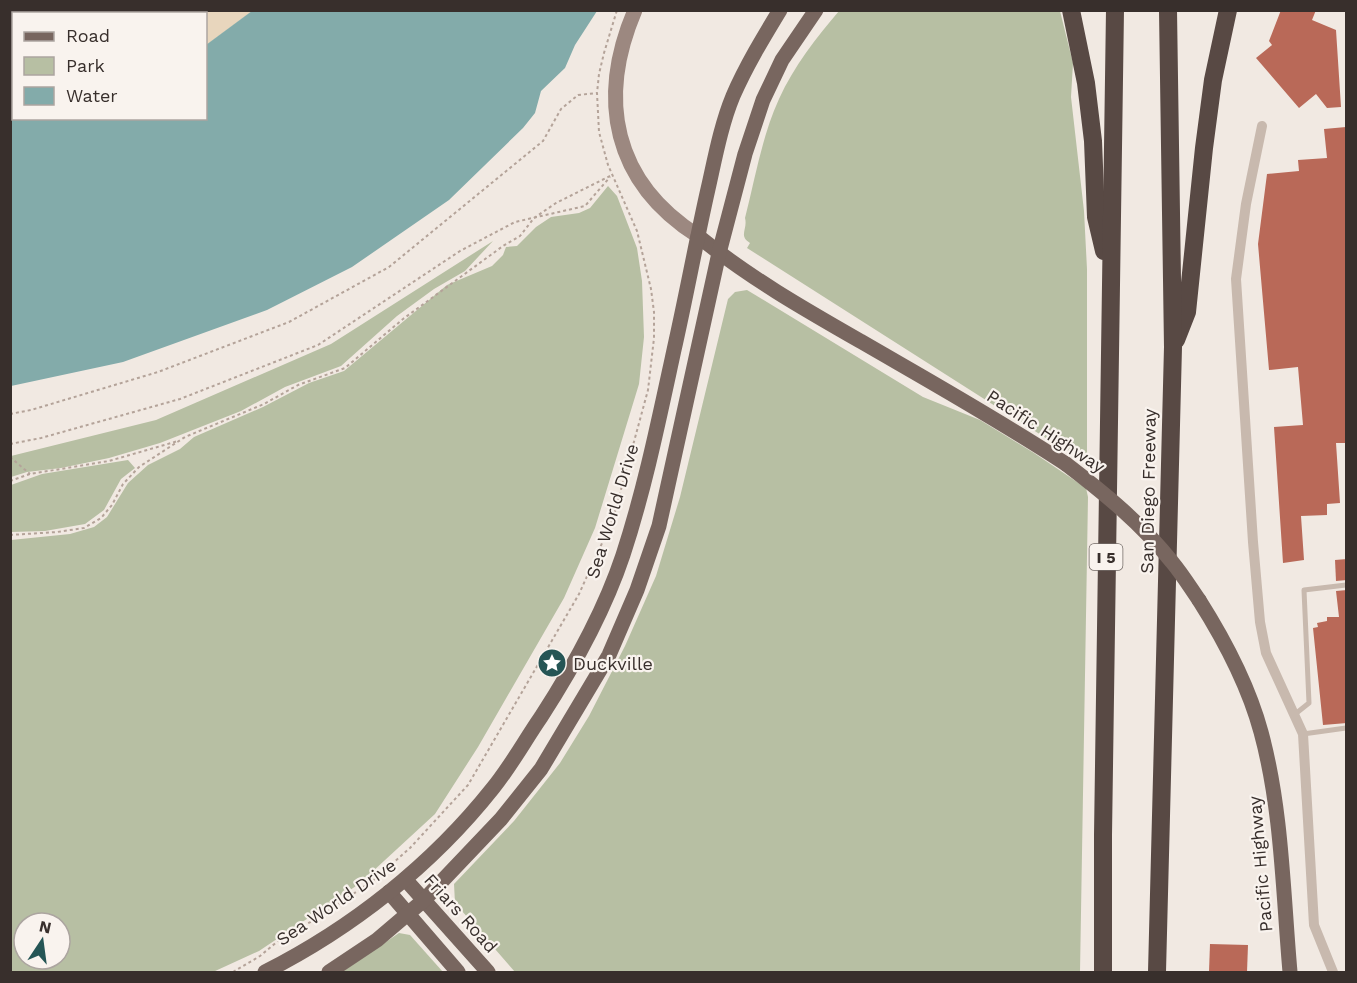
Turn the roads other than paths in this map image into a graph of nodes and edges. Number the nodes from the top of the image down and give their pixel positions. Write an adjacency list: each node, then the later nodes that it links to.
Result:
1 (636, 10): 9 (main road)
2 (780, 10): 9 (main road, Sea World Drive)
3 (816, 10): 10 (main road)
4 (1071, 10): 11 (highway)
5 (1115, 10): 11 (highway, I 5)
6 (1168, 10): 12 (highway, San Diego Freeway)
7 (1228, 10): 12 (highway)
8 (1262, 126): 14 (street)
9 (698, 236): 10 (main road, Pacific Highway); 18 (main road, Sea World Drive)
10 (719, 253): 20 (main road); 22 (main road, Pacific Highway, bridge)
11 (1110, 279): 17 (highway, I 5)
12 (1173, 347): 29 (highway, San Diego Freeway)
13 (1347, 585): 14 (lane)
14 (1294, 715): 16 (street)
15 (1347, 728): 16 (lane)
16 (1303, 734): 32 (street)
17 (1103, 835): 27 (highway); 28 (highway, I 5)
18 (405, 879): 19 (main road, Sea World Drive); 20 (main road, Friars Road)
19 (389, 892): 21 (main road); 23 (main road, Sea World Drive)
20 (424, 900): 21 (main road); 26 (main road, Friars Road)
21 (408, 914): 24 (main road); 25 (main road)
22 (1286, 927): 30 (main road, Pacific Highway); 31 (main road)
23 (265, 972)
24 (329, 972)
25 (458, 972)
26 (488, 972)
27 (1091, 972)
28 (1103, 972)
29 (1157, 972)
30 (1290, 972)
31 (1296, 972)
32 (1333, 972)

